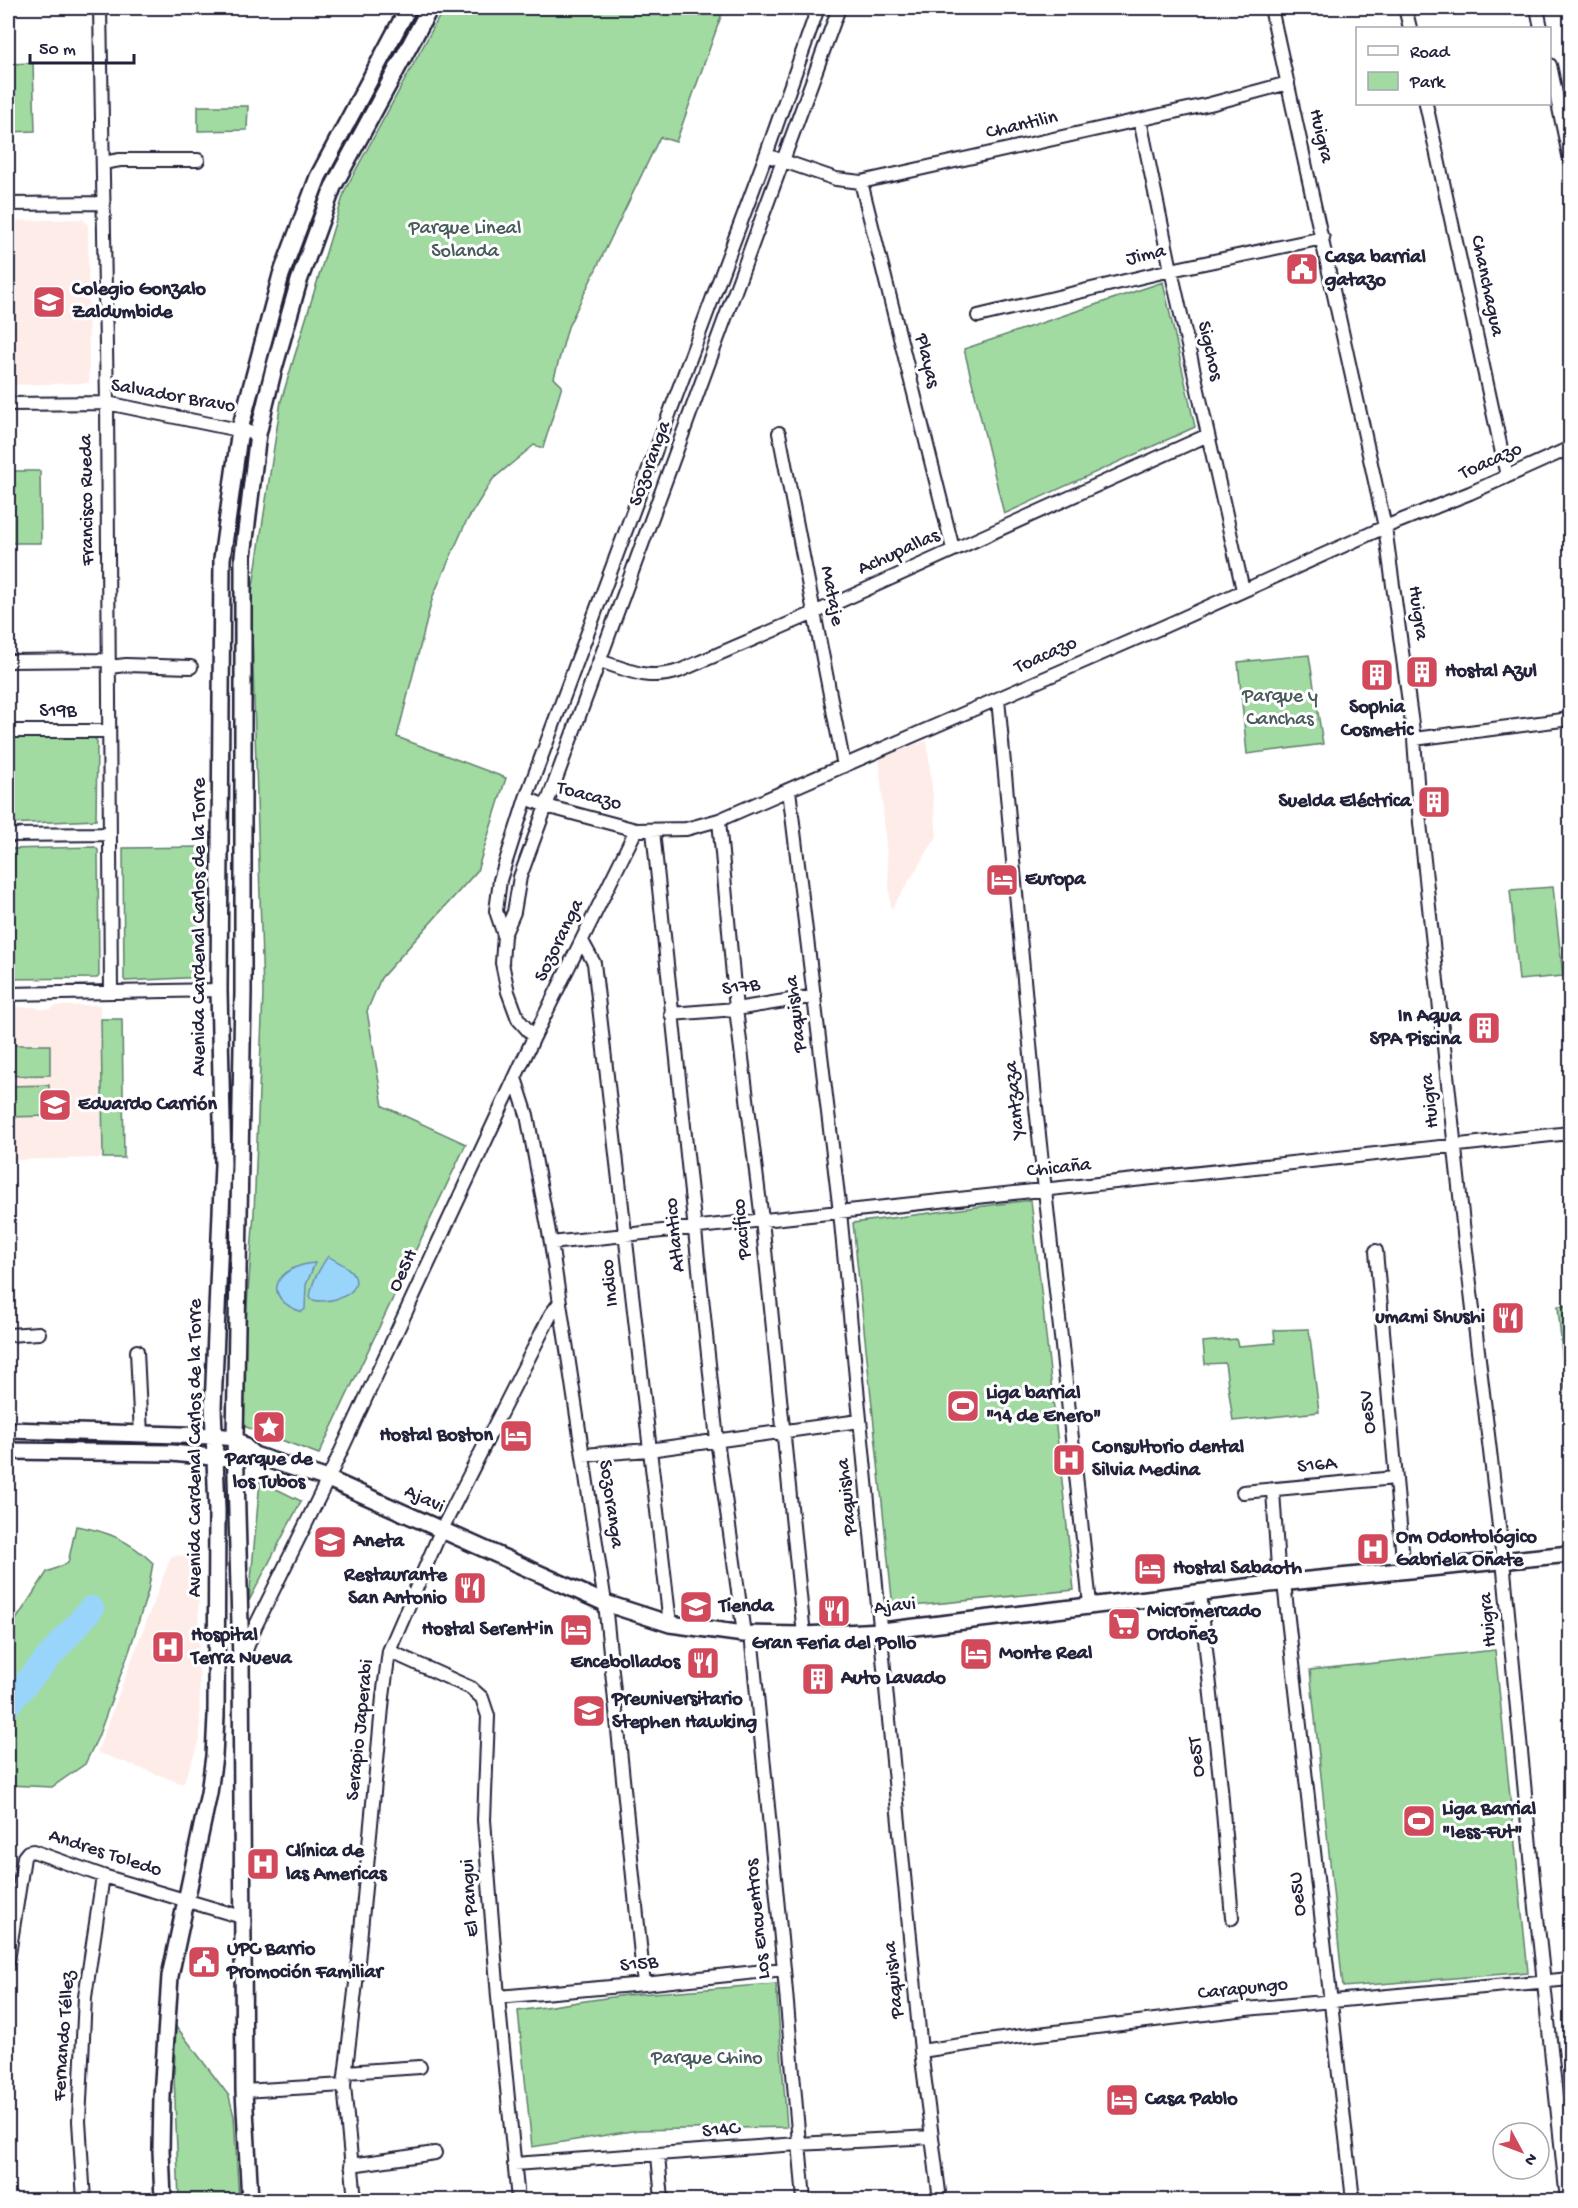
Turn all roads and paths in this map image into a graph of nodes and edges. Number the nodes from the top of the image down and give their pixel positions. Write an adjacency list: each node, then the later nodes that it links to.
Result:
1 (100, 8): 19 (street, Francisco Rueda)
2 (408, 8): 28 (street, Avenida Cardenal Carlos de la Torre)
3 (430, 8): 30 (street, Avenida Cardenal Carlos de la Torre)
4 (818, 8): 15 (street, Sozoranga)
5 (839, 8): 18 (street, Sozoranga)
6 (1271, 8): 12 (street, Huigra)
7 (1405, 8): 9 (street)
8 (1537, 8): 10 (street)
9 (1410, 27)
10 (1541, 27)
11 (1551, 71): 17 (street)
12 (1288, 83): 14 (street, Chantilin); 23 (street, Huigra)
13 (1426, 105): 33 (street, Chanchagua)
14 (1140, 120): 20 (street, Chantilin); 24 (street, Sigchos)
15 (766, 155): 18 (street, Chantilin); 49 (street, Sozoranga)
16 (198, 160): 19 (street)
17 (1570, 160)
18 (783, 161): 20 (street, Chantilin); 39 (street, Sozoranga)
19 (103, 163): 21 (street, Francisco Rueda)
20 (861, 182): 35 (street, Playas)
21 (103, 203): 22 (street); 26 (street, Francisco Rueda)
22 (8, 204)
23 (1323, 238): 24 (street, Jima); 34 (street, Huigra)
24 (1171, 270): 25 (street, Jima); 31 (street, Sigchos)
25 (978, 316)
26 (107, 403): 27 (street, Salvador Bravo); 28 (street, Salvador Bravo); 40 (street, Francisco Rueda)
27 (8, 404)
28 (240, 429): 30 (street, Salvador Bravo); 58 (street, Avenida Cardenal Carlos de la Torre)
29 (779, 433): 37 (street, Mataje)
30 (258, 434): 84 (street, Avenida Cardenal Carlos de la Torre)
31 (1209, 435): 35 (street, Achupallas); 36 (street, Sigchos)
32 (1570, 448): 33 (street, Toacazo)
33 (1507, 476): 34 (street, Toacazo)
34 (1386, 526): 36 (street, Toacazo); 46 (street, Huigra)
35 (953, 549): 37 (street, Achupallas)
36 (1244, 590): 42 (street, Toacazo)
37 (814, 613): 39 (street, Achupallas); 47 (street, Mataje)
38 (8, 661): 40 (street)
39 (600, 661): 50 (street, Sozoranga)
40 (109, 663): 41 (street); 44 (street, Francisco Rueda)
41 (191, 667)
42 (998, 699): 47 (street, Toacazo); 68 (street, Yantzaza)
43 (1570, 719): 46 (street)
44 (109, 730): 45 (street, S19B); 54 (street, Francisco Rueda)
45 (8, 732)
46 (1414, 739): 67 (street, Huigra)
47 (844, 766): 48 (street, Toacazo)
48 (789, 790): 51 (street, Toacazo); 61 (street, Paquisha)
49 (526, 798): 50 (street, Toacazo); 56 (street, Sozoranga)
50 (546, 806): 52 (street, Toacazo); 56 (street, Sozoranga)
51 (719, 820): 53 (street, Toacazo); 62 (street, Pacifico)
52 (636, 830): 53 (street, Toacazo); 57 (street, Sozoranga)
53 (653, 831): 63 (street, Atlantico)
54 (110, 834): 55 (street); 59 (street, Francisco Rueda)
55 (8, 835)
56 (504, 934): 64 (street, Sozoranga)
57 (582, 941): 64 (street, Sozoranga); 72 (street, Indico)
58 (219, 990): 59 (street); 83 (street, Avenida Cardenal Carlos de la Torre)
59 (111, 992): 60 (street)
60 (8, 994)
61 (815, 996): 62 (street, S17B); 69 (street, Paquisha)
62 (736, 1009): 63 (street, S17B); 70 (street, Pacifico)
63 (672, 1014): 71 (street, Atlantico)
64 (534, 1037): 65 (street, Sozoranga)
65 (515, 1078): 73 (street, Sozoranga); 93 (street, Oe5H)
66 (1570, 1133): 67 (street, Chicaña)
67 (1456, 1146): 68 (street, Chicaña); 98 (street, Huigra)
68 (1046, 1190): 69 (street, Chicaña); 103 (street, Yantzaza)
69 (840, 1212): 70 (street, Chicaña); 79 (street, Paquisha)
70 (762, 1220): 71 (street, Chicaña); 81 (street, Pacifico)
71 (695, 1228): 72 (street, Chicaña); 85 (street, Atlantico)
72 (626, 1235): 73 (street, Chicaña); 86 (street, Indico)
73 (551, 1242): 75 (street, Sozoranga)
74 (1376, 1251): 92 (street, Oe5V)
75 (560, 1302): 89 (street, Sozoranga); 96 (street, Serapio Japerabi)
76 (39, 1333): 77 (street)
77 (8, 1335)
78 (137, 1351): 82 (street)
79 (859, 1421): 81 (street); 105 (street, Paquisha)
80 (8, 1430): 82 (street)
81 (783, 1431): 85 (street); 107 (street, Pacifico)
82 (141, 1435): 83 (street)
83 (214, 1436): 84 (street); 90 (street, Avenida Cardenal Carlos de la Torre)
84 (235, 1438): 88 (street, Ajavi); 91 (street, Avenida Cardenal Carlos de la Torre)
85 (717, 1440): 86 (street); 106 (street, Atlantico)
86 (649, 1450): 89 (street); 104 (street, Indico)
87 (8, 1451): 90 (street)
88 (254, 1455): 91 (street); 93 (street, Ajavi)
89 (583, 1455): 102 (street, Sozoranga)
90 (214, 1456): 91 (street); 111 (street, Avenida Cardenal Carlos de la Torre)
91 (235, 1460): 109 (street, Avenida Cardenal Carlos de la Torre)
92 (1395, 1478): 94 (street, S16A); 99 (street, Oe5V)
93 (328, 1479): 96 (street, Ajavi); 109 (street, Oe5H)
94 (1273, 1491): 95 (street, S16A); 100 (street, Oe5U)
95 (1243, 1492)
96 (441, 1531): 102 (street, Ajavi); 108 (street, Serapio Japerabi)
97 (1570, 1554): 98 (street, Ajavi)
98 (1503, 1560): 99 (street, Ajavi); 117 (street, Huigra)
99 (1404, 1571): 100 (street, Ajavi)
100 (1282, 1583): 101 (street, Ajavi); 120 (street, Oe5U)
101 (1200, 1593): 103 (street, Ajavi); 113 (street, Oe5T)
102 (605, 1603): 104 (street, Ajavi); 118 (street, Sozoranga)
103 (1090, 1604): 105 (street, Ajavi)
104 (670, 1624): 106 (street, Ajavi)
105 (882, 1631): 107 (street, Ajavi); 121 (street, Paquisha)
106 (747, 1634): 107 (street, Ajavi); 115 (street, Los Encuentros)
107 (804, 1635)
108 (389, 1651): 119 (street, El Pangui); 123 (street, Serapio Japerabi)
109 (241, 1662): 112 (street, Avenida Cardenal Carlos de la Torre)
110 (103, 1876): 111 (street, Andres Toledo); 114 (street, Andres Toledo); 132 (street, Fernando Téllez)
111 (187, 1901): 112 (street, Andres Toledo); 133 (street, Avenida Cardenal Carlos de la Torre)
112 (242, 1917): 125 (street, Avenida Cardenal Carlos de la Torre)
113 (1232, 1918)
114 (8, 1961)
115 (784, 1969): 118 (street, S15B); 127 (street, Los Encuentros)
116 (1570, 1979): 117 (street, Carapungo)
117 (1544, 1980): 120 (street, Carapungo); 141 (street, Huigra)
118 (644, 1984): 119 (street, S15B)
119 (498, 1997): 130 (street, El Pangui)
120 (1331, 2000): 121 (street, Carapungo); 140 (street, Oe5U)
121 (921, 2051): 126 (street, Paquisha)
122 (420, 2067): 123 (street)
123 (346, 2072): 124 (street, Serapio Japerabi)
124 (344, 2085): 125 (street); 131 (street, Serapio Japerabi)
125 (244, 2091): 134 (street, Avenida Cardenal Carlos de la Torre)
126 (932, 2137): 127 (street, S14C); 139 (street, Paquisha)
127 (798, 2144): 129 (street, S14C); 138 (street, Los Encuentros)
128 (435, 2153): 131 (street)
129 (658, 2155): 130 (street, S14C); 137 (street)
130 (514, 2164): 136 (street, El Pangui)
131 (351, 2165): 135 (street, Serapio Japerabi)
132 (84, 2200)
133 (164, 2200)
134 (250, 2200)
135 (355, 2200)
136 (518, 2200)
137 (662, 2200)
138 (804, 2200)
139 (940, 2200)
140 (1353, 2200)
141 (1567, 2200)

